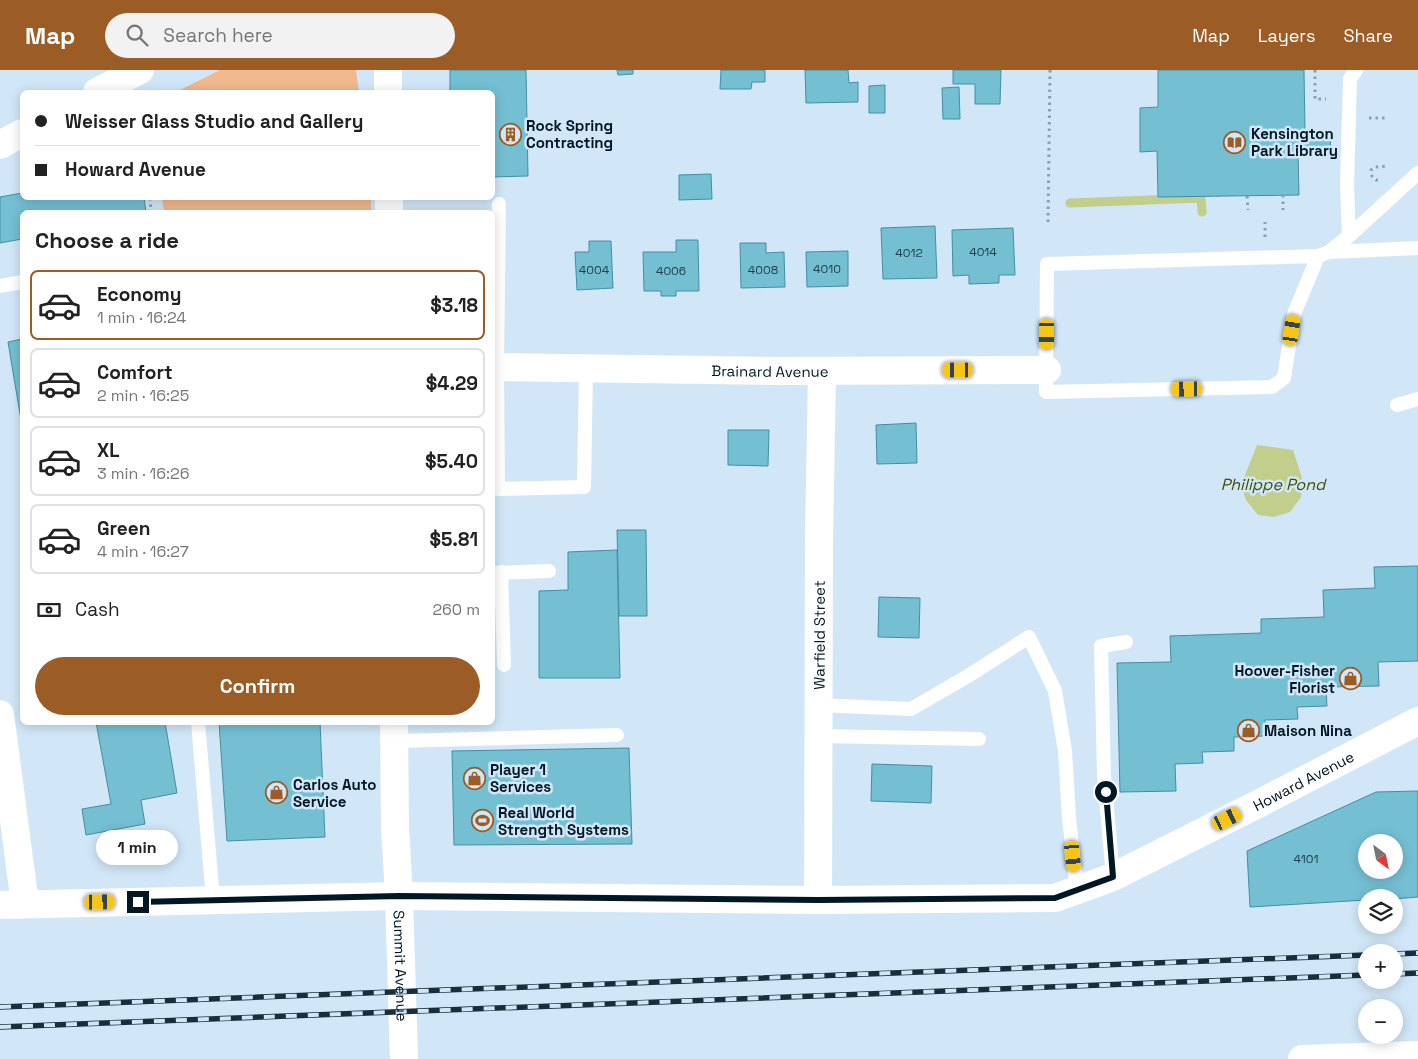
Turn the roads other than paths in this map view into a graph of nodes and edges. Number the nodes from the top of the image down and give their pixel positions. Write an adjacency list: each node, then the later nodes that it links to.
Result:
1 (140, 70): 4 (street)
2 (388, 70): 5 (street)
3 (1356, 70): 10 (lane)
4 (101, 90)
5 (388, 90)
6 (20, 134): 7 (street)
7 (0, 146)
8 (1418, 174): 10 (lane)
9 (499, 204): 15 (lane)
10 (1349, 236): 12 (lane)
11 (1418, 248): 12 (lane)
12 (1324, 254): 17 (lane); 17 (lane)
13 (20, 282): 14 (lane)
14 (0, 286)
15 (495, 368): 16 (street, Brainard Avenue); 16 (lane)
16 (586, 368): 18 (street, Brainard Avenue)
17 (1047, 370): 18 (street, Brainard Avenue)
18 (822, 371): 25 (street, Warfield Street)
19 (1418, 399): 20 (lane)
20 (1397, 405)
21 (549, 571): 22 (lane)
22 (497, 572): 24 (lane)
23 (1126, 642): 33 (lane)
24 (504, 665)
25 (818, 705): 31 (street, Warfield Street); 34 (lane)
26 (0, 714): 38 (street)
27 (1418, 720): 33 (street, Howard Avenue)
28 (198, 725): 36 (lane)
29 (394, 732): 30 (lane); 35 (street, Summit Avenue)
30 (617, 735)
31 (818, 736): 32 (lane); 37 (street, Warfield Street)
32 (979, 739)
33 (1113, 877): 34 (street, Howard Avenue)
34 (1077, 890): 37 (street, Howard Avenue)
35 (399, 896): 36 (street, Howard Avenue); 37 (street, Howard Avenue); 39 (street, Summit Avenue)
36 (213, 900): 38 (street, Howard Avenue)
37 (818, 900)
38 (13, 905)
39 (403, 1048)
40 (1418, 1055): 41 (street)
41 (1302, 1059)

